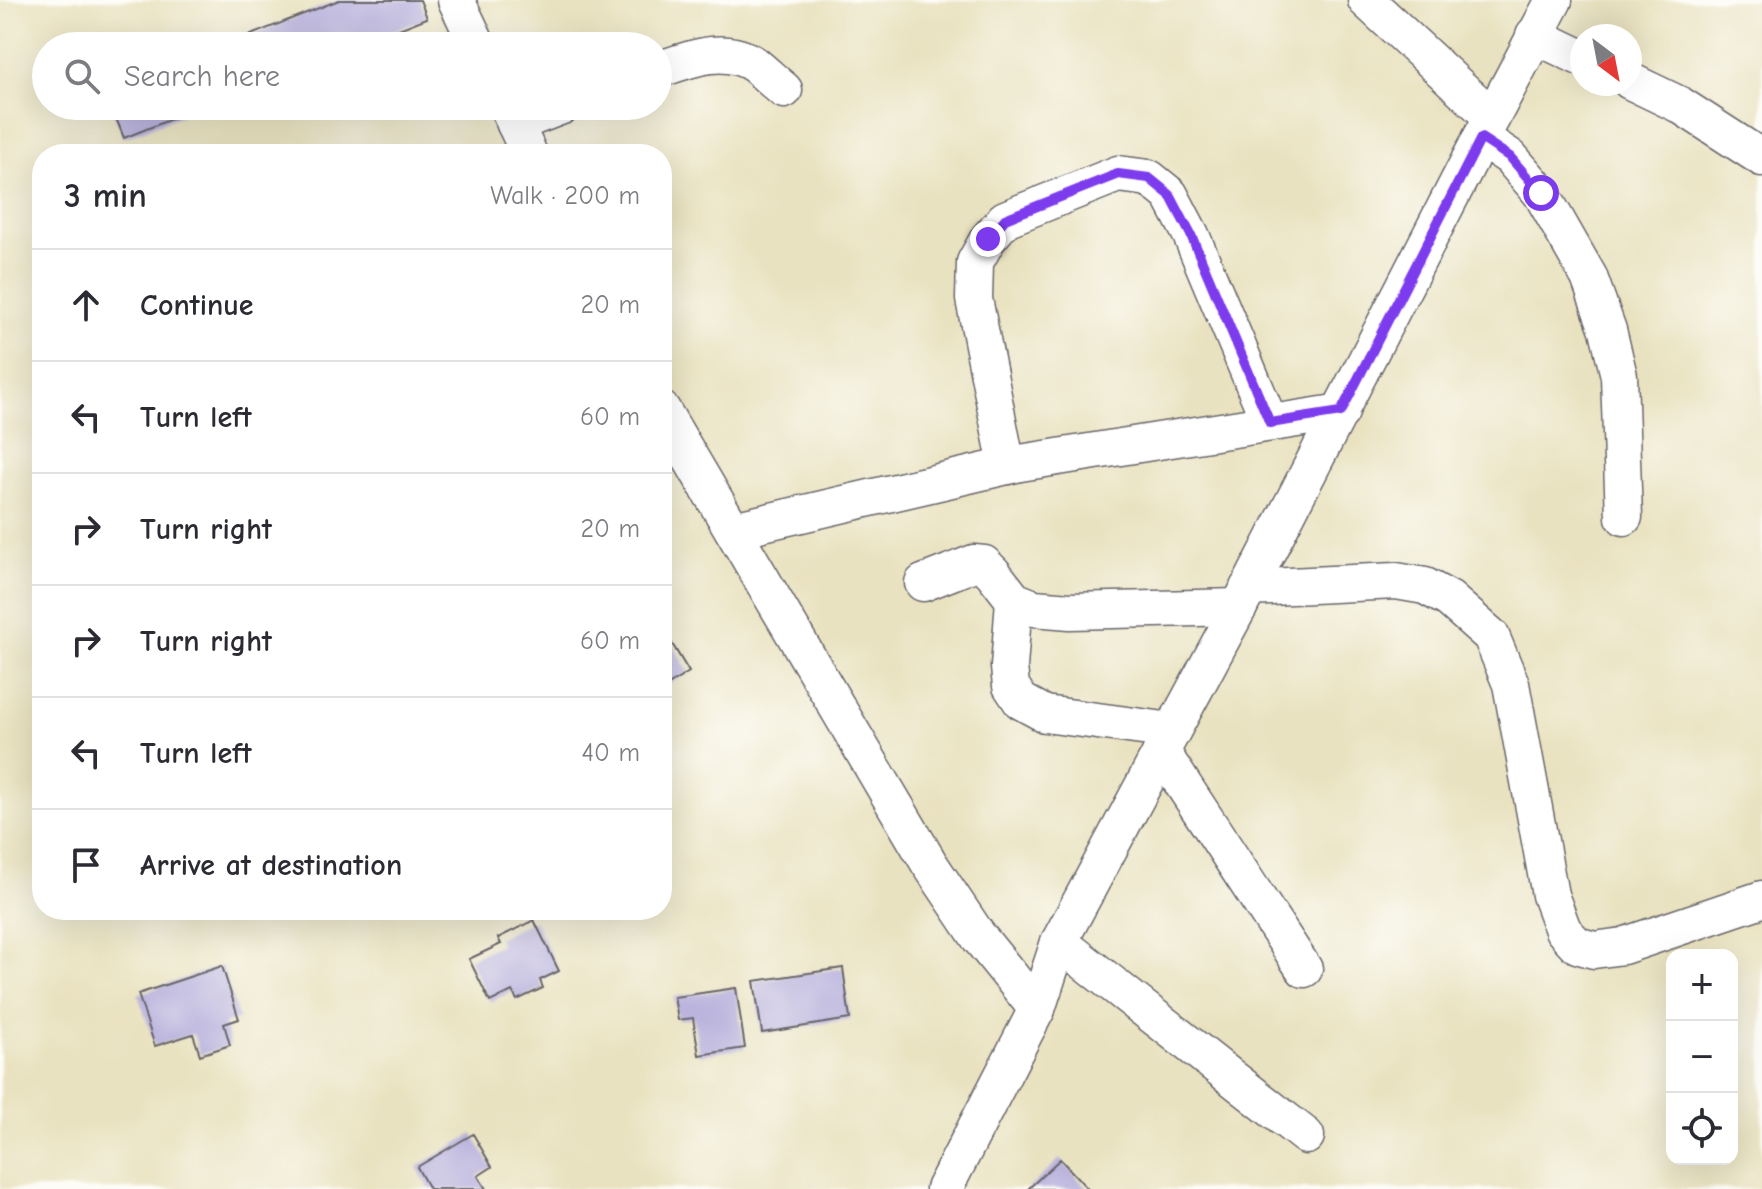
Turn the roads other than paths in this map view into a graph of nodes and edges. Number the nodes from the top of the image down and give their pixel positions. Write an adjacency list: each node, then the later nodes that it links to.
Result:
1 (456, 0): 4 (street)
2 (1366, 0): 10 (street)
3 (1554, 0): 5 (street)
4 (471, 32)
5 (1534, 35): 6 (street); 10 (street)
6 (1570, 52)
7 (672, 65): 9 (street)
8 (1642, 87): 11 (street)
9 (784, 90)
10 (1486, 127): 12 (street); 16 (street)
11 (1762, 158)
12 (1341, 412): 13 (street); 19 (street)
13 (1270, 423): 15 (street); 15 (street)
14 (672, 427): 17 (street)
15 (1007, 466): 17 (street)
16 (1624, 517)
17 (733, 530): 25 (street)
18 (923, 583): 20 (street)
19 (1243, 598): 20 (street); 21 (street); 22 (street)
20 (1014, 600): 21 (street)
21 (1167, 741): 23 (street); 24 (street)
22 (1762, 899)
23 (1059, 942): 25 (street); 26 (street)
24 (1304, 969)
25 (1037, 1009): 27 (street)
26 (1306, 1136)
27 (944, 1189)

